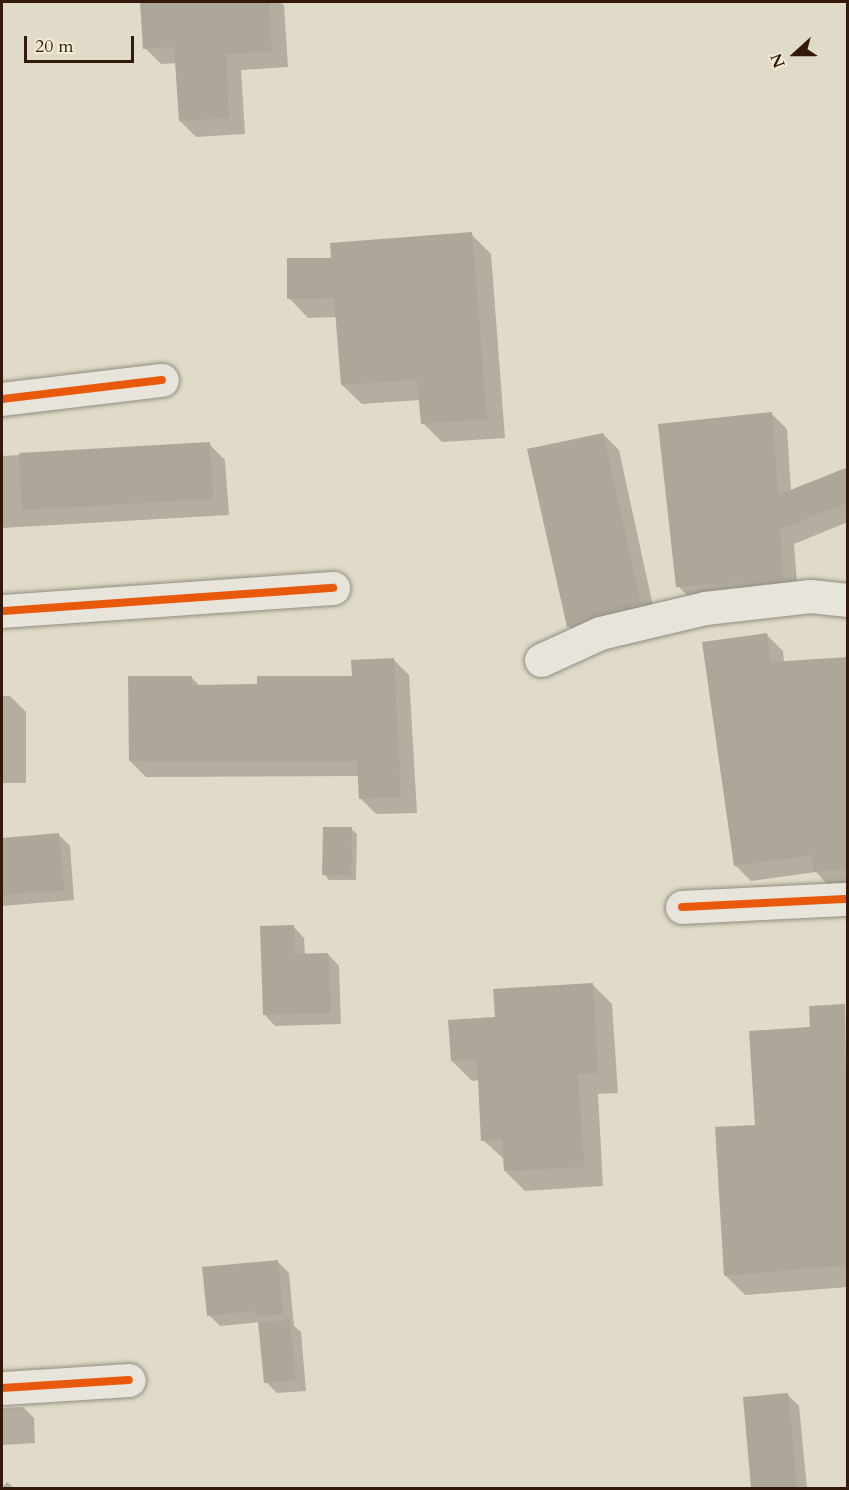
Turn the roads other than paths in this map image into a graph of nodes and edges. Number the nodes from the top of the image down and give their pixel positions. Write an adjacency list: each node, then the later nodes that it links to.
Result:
1 (162, 380): 2 (street)
2 (2, 399)
3 (333, 588): 5 (street)
4 (848, 600): 6 (street)
5 (2, 611)
6 (541, 660)
7 (848, 899): 8 (street)
8 (682, 907)
9 (129, 1380): 10 (street)
10 (2, 1388)

